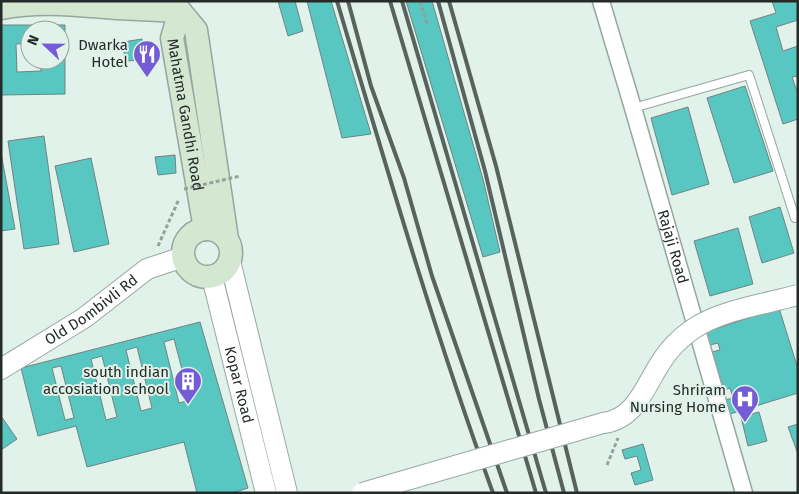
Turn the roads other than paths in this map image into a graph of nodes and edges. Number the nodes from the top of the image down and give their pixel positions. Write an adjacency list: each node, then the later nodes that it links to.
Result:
1 (601, 1): 5 (street, Rajaji Road)
2 (63, 2): 3 (main road); 4 (main road)
3 (181, 6): 7 (main road, Mahatma Gandhi Road); 8 (main road)
4 (1, 8)
5 (634, 108): 6 (lane); 16 (street, Rajaji Road)
6 (794, 218)
7 (205, 229): 8 (main road); 9 (main road)
8 (228, 250): 10 (main road); 14 (street)
9 (183, 257): 10 (main road); 12 (street, Old Dombivli Rd)
10 (212, 277): 13 (street, Kopar Road)
11 (798, 295): 15 (street, bridge)
12 (1, 369)
13 (266, 493)
14 (287, 493)
15 (362, 493)
16 (744, 493)

